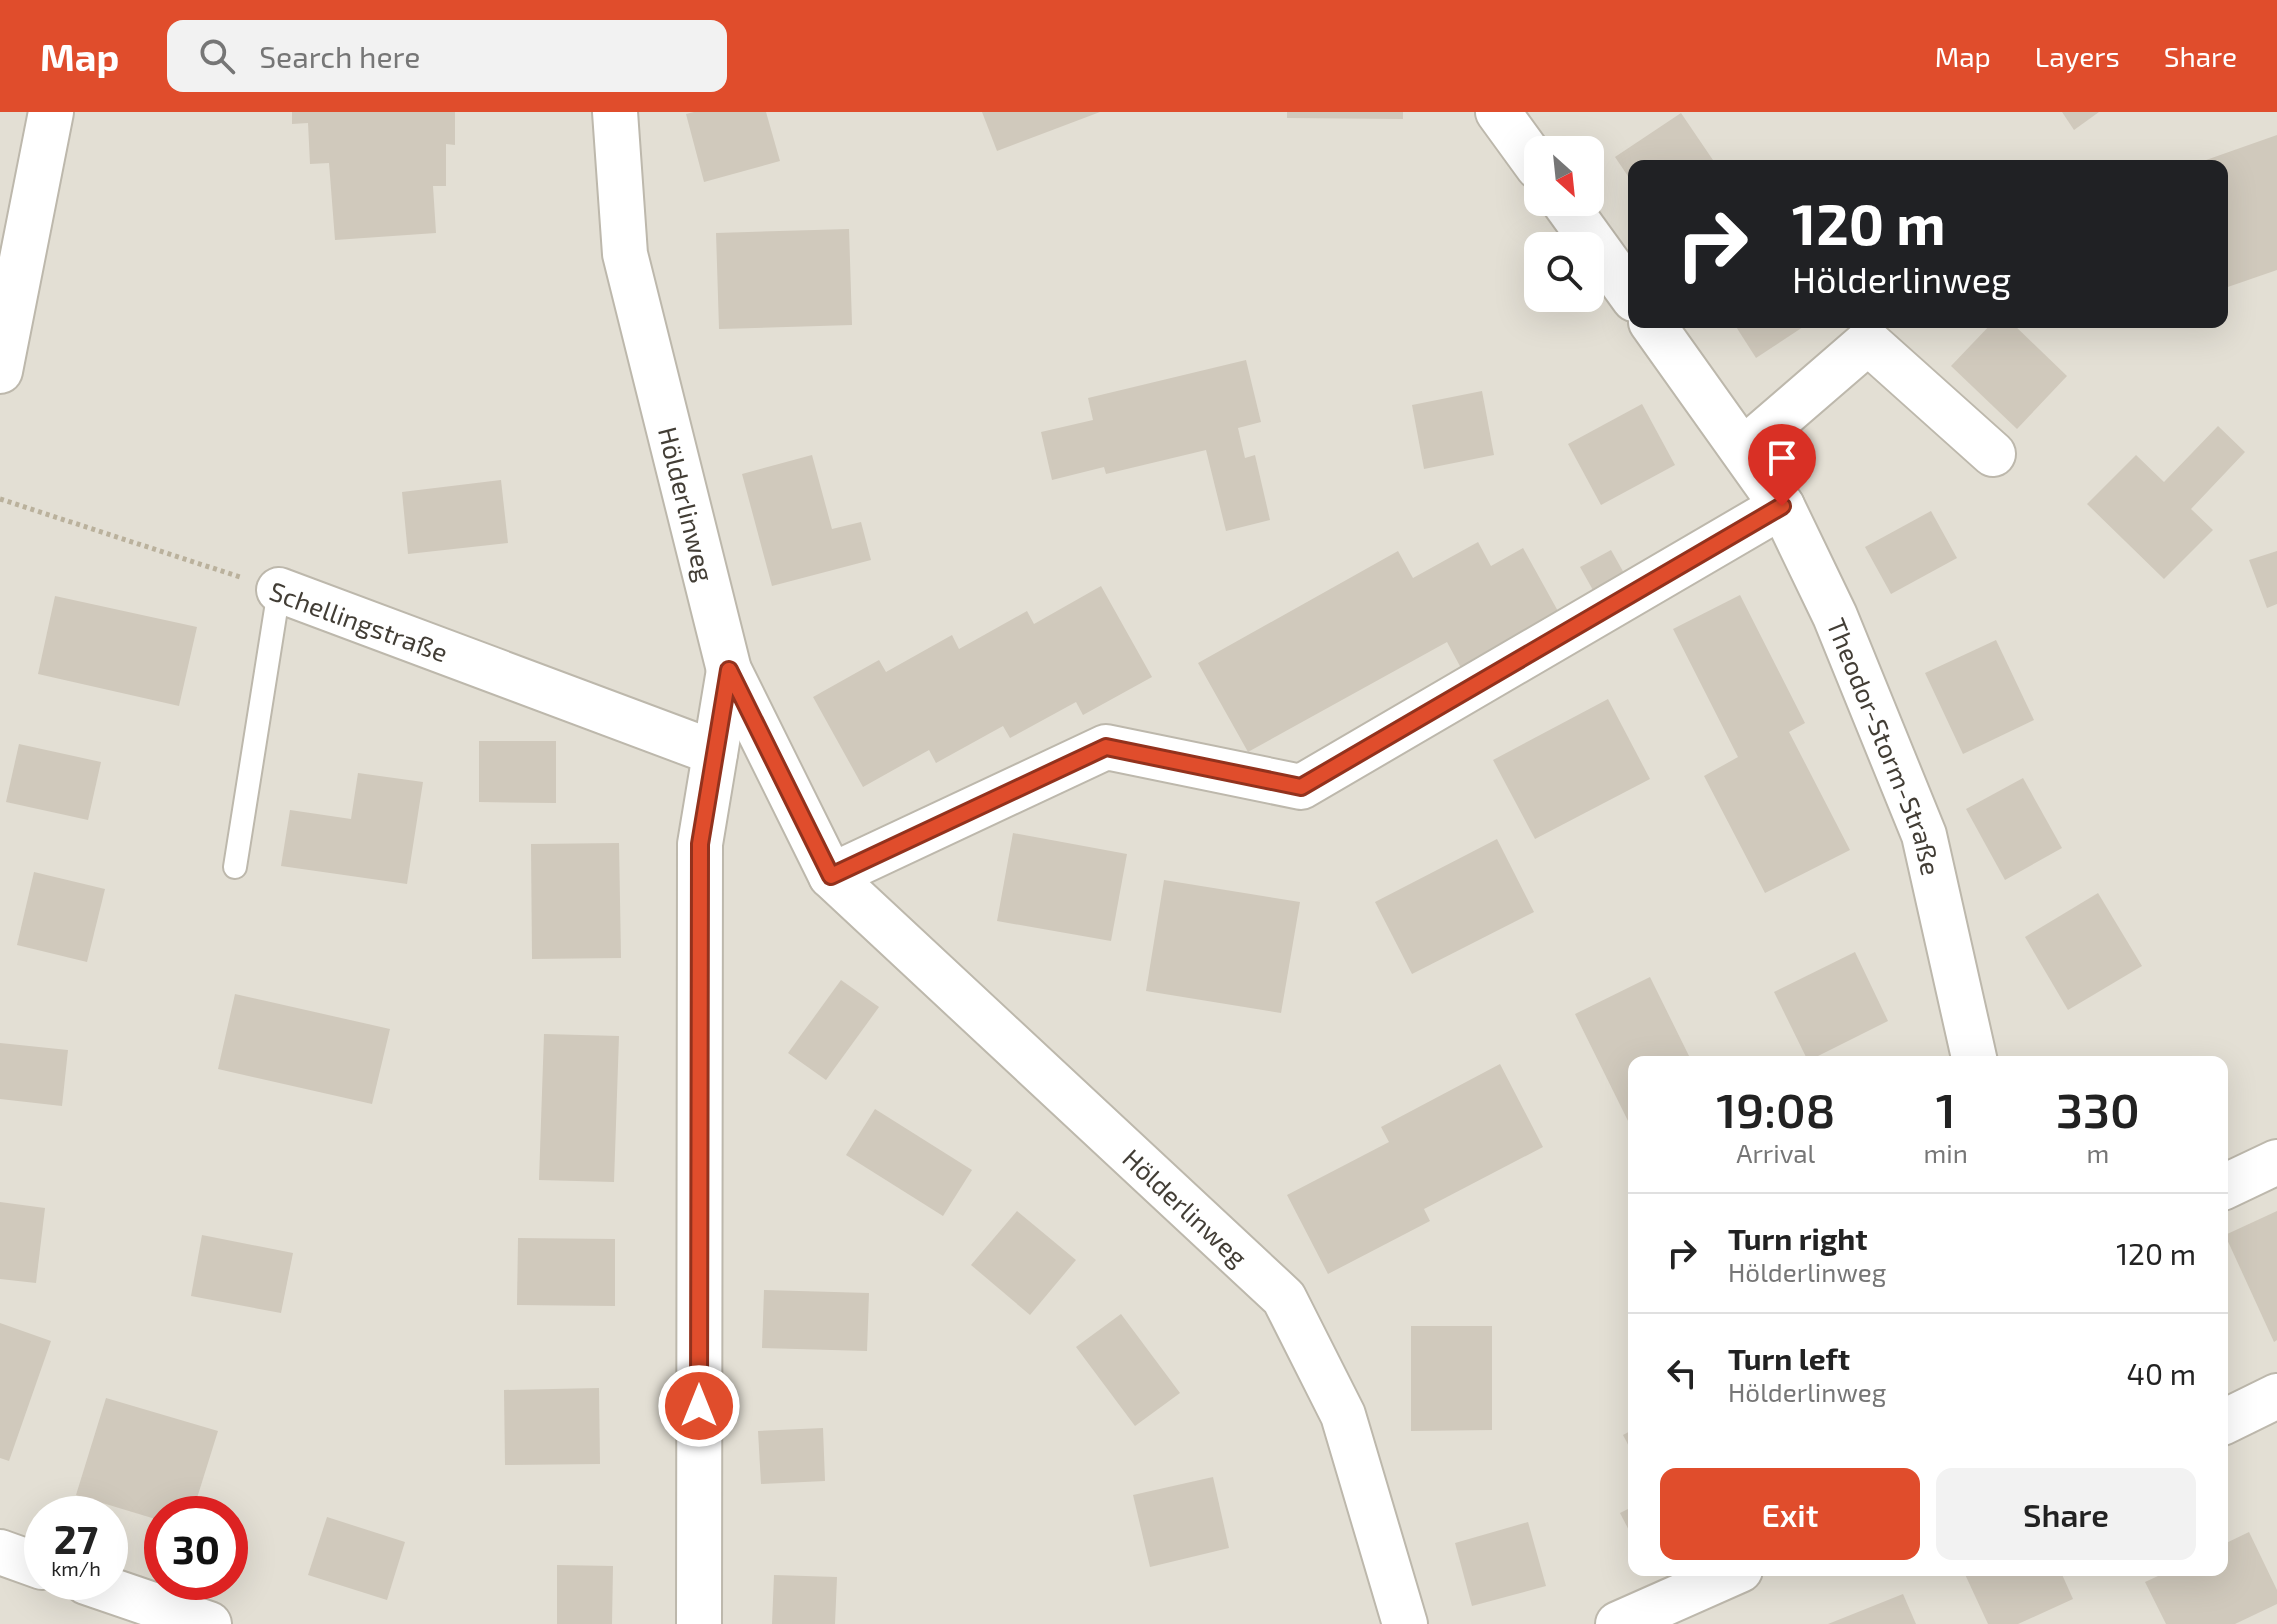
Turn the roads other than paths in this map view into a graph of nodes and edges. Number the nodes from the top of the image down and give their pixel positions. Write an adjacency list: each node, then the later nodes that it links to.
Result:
1 (51, 112): 8 (street)
2 (615, 112): 13 (street, Hölderlinweg)
3 (1498, 112): 4 (street)
4 (1524, 148)
5 (1574, 216): 6 (street)
6 (1628, 291)
7 (1655, 328): 9 (street, Theodor-Storm-Straße)
8 (0, 371)
9 (1743, 450): 10 (street); 11 (street, Theodor-Storm-Straße)
10 (1993, 454)
11 (1782, 506): 16 (street); 17 (street, Theodor-Storm-Straße)
12 (279, 590): 14 (street, Schellingstraße); 15 (lane)
13 (729, 670): 14 (street); 16 (street, Hölderlinweg)
14 (715, 753): 27 (street)
15 (235, 867)
16 (831, 876): 28 (street, Hölderlinweg)
17 (1974, 1056)
18 (2277, 1162): 19 (street)
19 (2228, 1185)
20 (2277, 1396): 21 (street)
21 (2228, 1420)
22 (0, 1552): 23 (street)
23 (24, 1561)
24 (1726, 1576): 29 (street)
25 (128, 1596): 26 (street)
26 (209, 1624)
27 (699, 1624)
28 (1405, 1624)
29 (1618, 1624)

